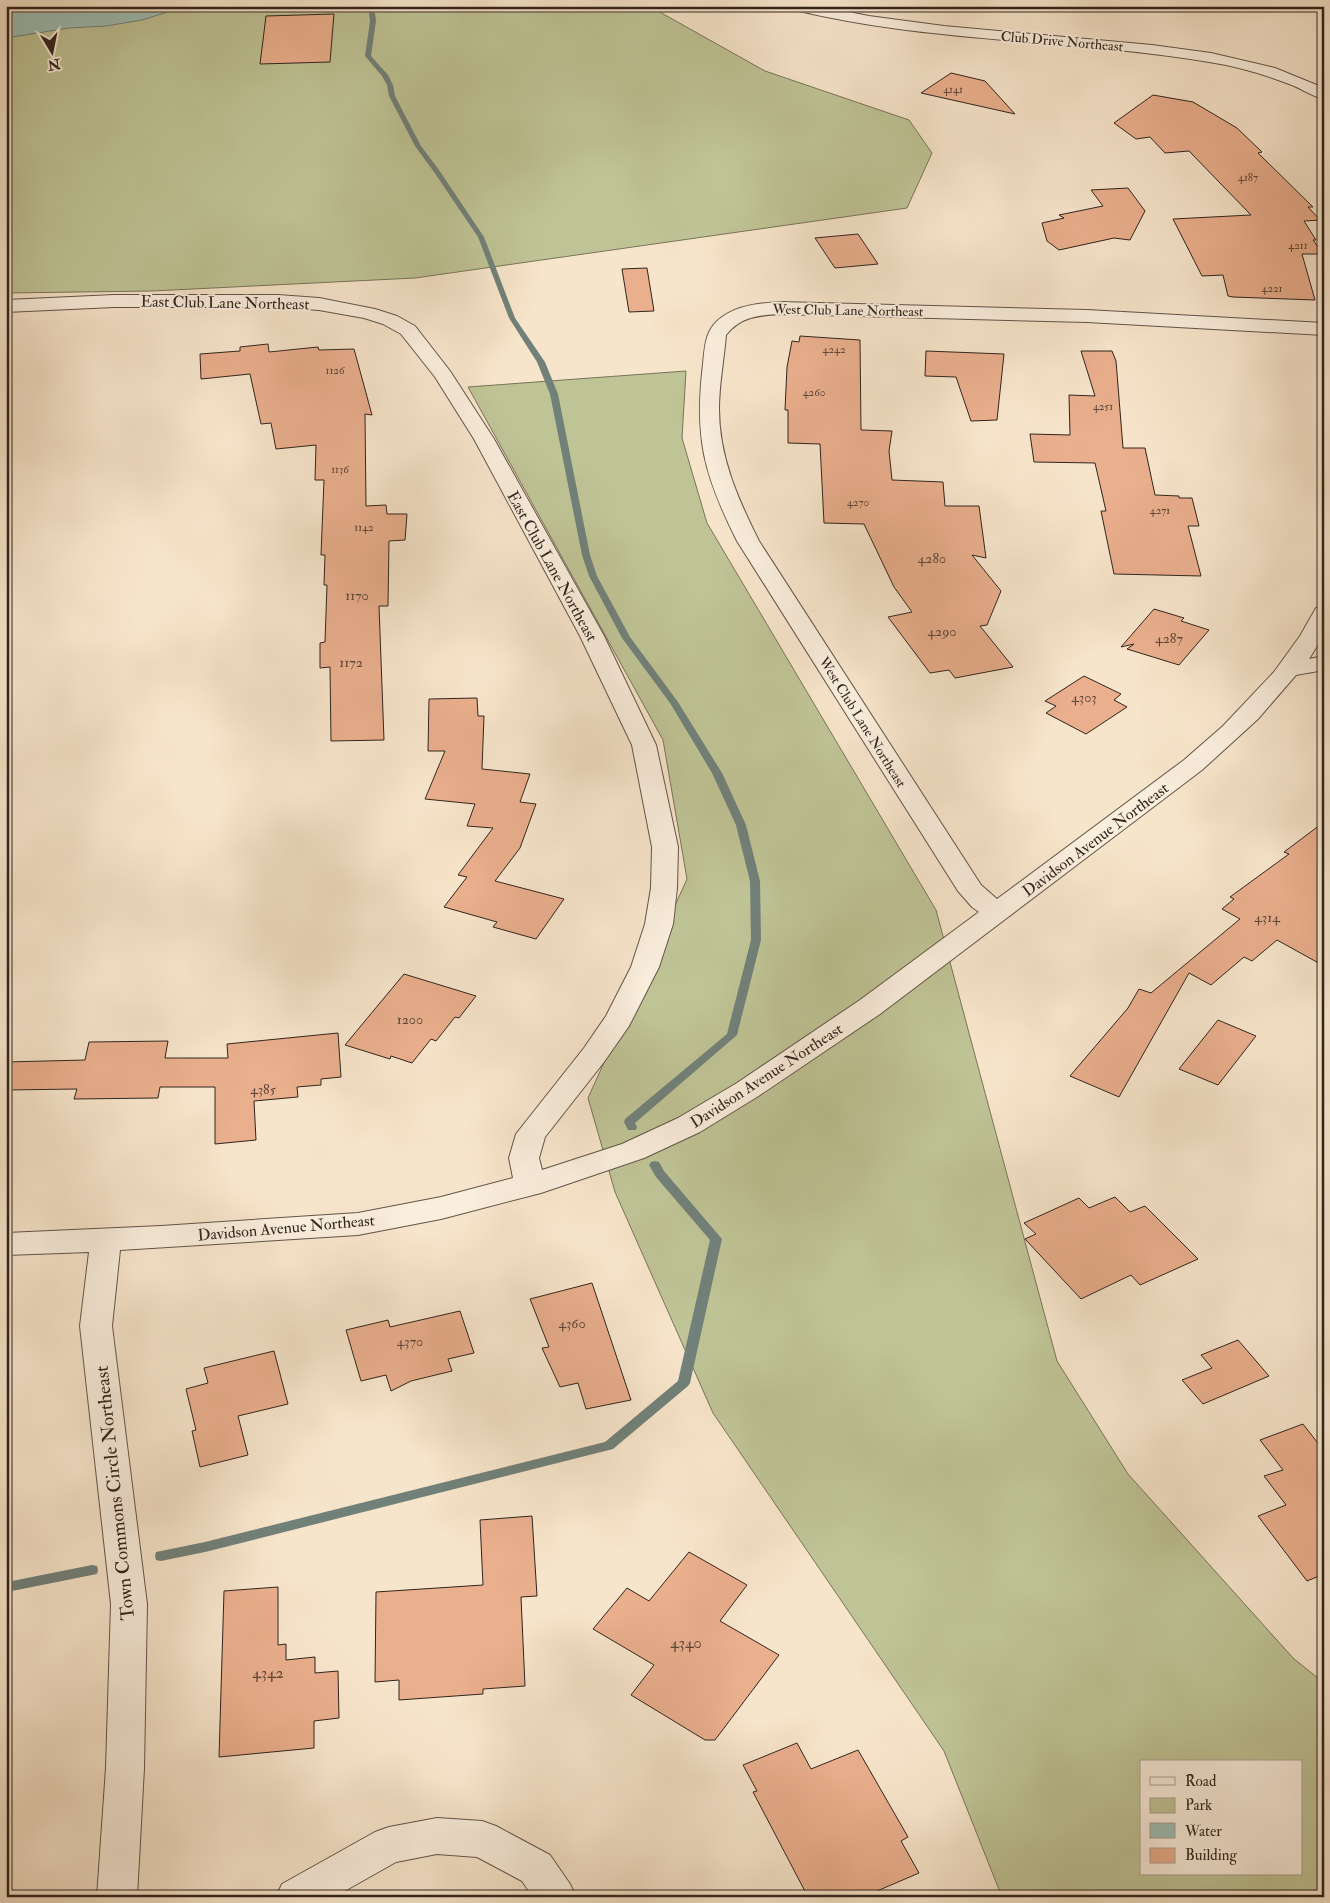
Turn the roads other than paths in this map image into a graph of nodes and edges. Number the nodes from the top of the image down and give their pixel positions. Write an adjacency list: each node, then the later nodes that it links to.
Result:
1 (796, 6): 2 (street, Club Drive Northeast)
2 (1324, 94)
3 (6, 306): 9 (street, East Club Lane Northeast)
4 (1324, 329): 8 (street, West Club Lane Northeast)
5 (1324, 613): 7 (street, Davidson Avenue Northeast)
6 (1324, 663): 7 (street)
7 (1291, 669): 8 (street, Davidson Avenue Northeast)
8 (999, 912): 9 (street, Davidson Avenue Northeast)
9 (530, 1185): 10 (street, Davidson Avenue Northeast)
10 (106, 1239): 11 (street, Davidson Avenue Northeast); 12 (street, Town Commons Circle Northeast)
11 (6, 1244)
12 (117, 1897)
13 (296, 1897): 14 (street)
14 (556, 1897)

